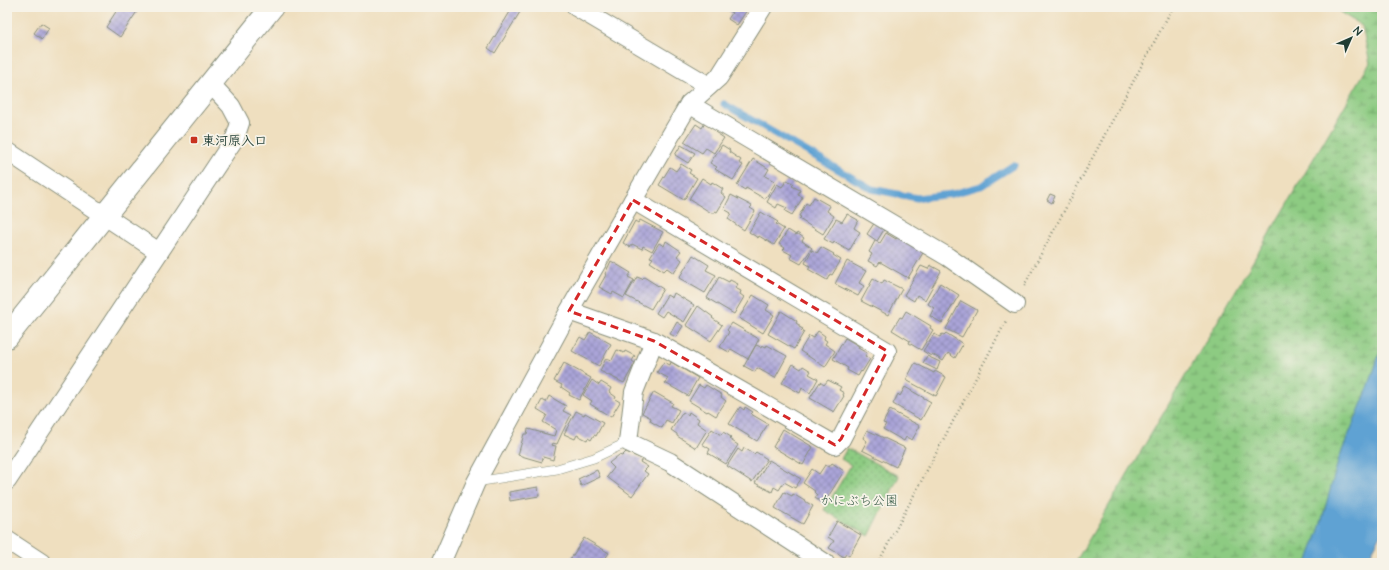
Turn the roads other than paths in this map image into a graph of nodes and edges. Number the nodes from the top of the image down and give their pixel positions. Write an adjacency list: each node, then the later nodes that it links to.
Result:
1 (272, 7): 4 (street)
2 (576, 7): 5 (street)
3 (763, 7): 5 (street)
4 (210, 82): 9 (street); 10 (street)
5 (709, 86): 6 (street)
6 (689, 104): 8 (street); 11 (street)
7 (7, 151): 9 (street)
8 (633, 200): 12 (street); 14 (street)
9 (104, 216): 10 (street); 13 (street)
10 (159, 252): 16 (street)
11 (1015, 304)
12 (569, 311): 14 (street); 17 (street)
13 (7, 337)
14 (654, 341): 15 (street)
15 (628, 442): 17 (lane); 21 (street)
16 (7, 481)
17 (476, 482): 20 (street)
18 (7, 540): 19 (street)
19 (42, 563)
20 (441, 563)
21 (825, 563)

